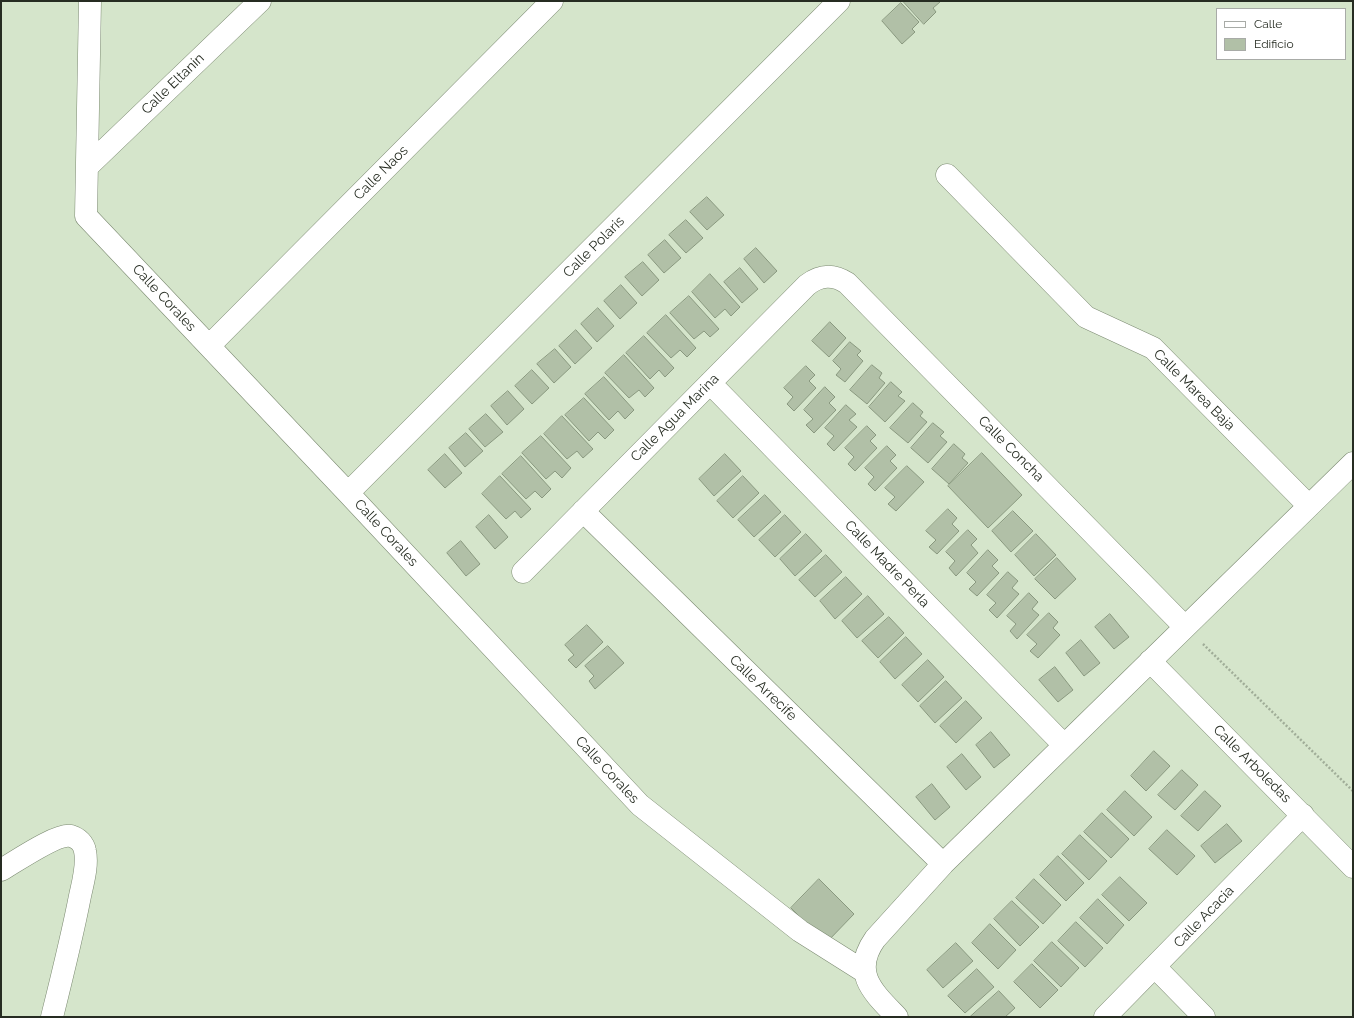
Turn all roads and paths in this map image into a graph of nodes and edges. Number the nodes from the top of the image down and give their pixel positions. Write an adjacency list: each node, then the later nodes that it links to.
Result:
1 (90, 1): 5 (street, Calle Corales)
2 (260, 1): 5 (street, Calle Eltanin)
3 (552, 1): 8 (street, Calle Naos)
4 (839, 1): 11 (street, Calle Polaris)
5 (87, 167): 8 (street, Calle Corales)
6 (947, 175): 12 (street, Calle Marea Baja)
7 (834, 277): 9 (street, Calle Agua Marina); 15 (street, Calle Concha)
8 (209, 346): 11 (street, Calle Corales)
9 (710, 383): 13 (street, Calle Agua Marina); 17 (street, Calle Madre Perla)
10 (1353, 463): 12 (street)
11 (348, 493): 24 (street, Calle Corales)
12 (1309, 506): 15 (street)
13 (583, 512): 14 (street, Calle Agua Marina); 20 (street, Calle Arrecife)
14 (523, 572)
15 (1185, 627): 16 (street); 18 (path)
16 (1150, 661): 17 (street); 19 (street, Calle Arboledas)
17 (1064, 745): 20 (street)
18 (1353, 790)
19 (1303, 815): 21 (street, Calle Arboledas); 23 (street, Calle Acacia)
20 (943, 864): 24 (street)
21 (1353, 867)
22 (1, 870): 25 (street)
23 (1155, 967): 27 (street, Calle Acacia); 28 (street)
24 (865, 972): 26 (street)
25 (52, 1017)
26 (897, 1017)
27 (1105, 1017)
28 (1204, 1017)

